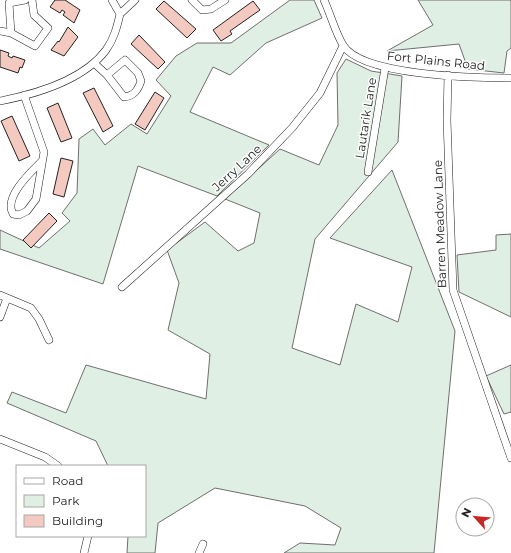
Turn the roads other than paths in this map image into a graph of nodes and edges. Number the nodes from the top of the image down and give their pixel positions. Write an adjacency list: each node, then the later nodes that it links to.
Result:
1 (26, 0): 10 (street)
2 (32, 0): 10 (street)
3 (112, 0): 8 (street)
4 (135, 0): 8 (street)
5 (192, 0): 6 (street)
6 (225, 0)
7 (324, 0): 11 (street)
8 (120, 14): 12 (street)
9 (0, 30): 10 (street)
10 (11, 33)
11 (343, 46): 13 (street, Fort Plains Road); 21 (street, Jerry Lane)
12 (94, 63): 14 (street); 17 (street)
13 (385, 68): 15 (street, Fort Plains Road); 20 (street, Lautarik Lane)
14 (107, 75): 14 (street)
15 (448, 75): 16 (street, Fort Plains Road); 27 (street, Barren Meadow Lane)
16 (511, 78)
17 (24, 95): 18 (street); 19 (street)
18 (0, 101)
19 (42, 161): 19 (street)
20 (368, 172)
21 (122, 287)
22 (0, 295): 23 (street)
23 (7, 298): 24 (street); 25 (street)
24 (0, 317)
25 (49, 340)
26 (0, 439): 28 (street)
27 (511, 458)
28 (57, 465)
29 (88, 537): 31 (street)
30 (203, 544): 32 (street)
31 (84, 553)
32 (200, 553)

